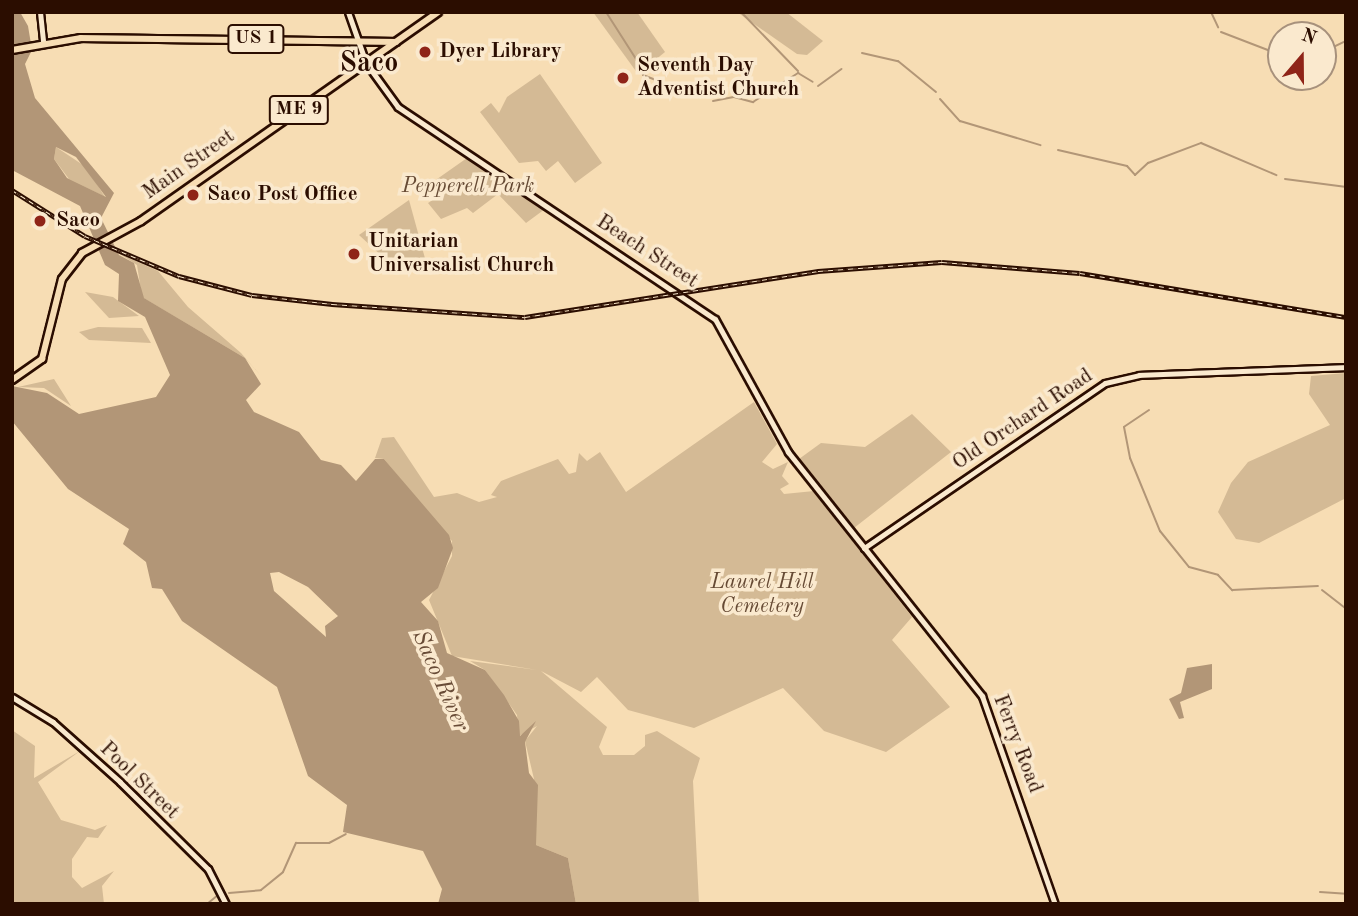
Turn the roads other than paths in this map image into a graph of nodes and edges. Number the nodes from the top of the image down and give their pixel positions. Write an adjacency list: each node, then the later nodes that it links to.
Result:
1 (40, 12): 6 (main road)
2 (348, 12): 4 (main road, Beach Street)
3 (438, 12): 5 (main road, Main Street)
4 (361, 39): 5 (main road, US 1); 6 (main road, US 1); 7 (main road, US 1); 9 (main road, Beach Street)
5 (396, 42): 7 (main road, Main Street)
6 (43, 43): 8 (main road, US 1)
7 (387, 48): 9 (main road, Main Street)
8 (12, 50)
9 (366, 63): 11 (main road, Main Street / ME 9); 12 (main road, Beach Street)
10 (1346, 367): 12 (main road, Old Orchard Road)
11 (13, 380)
12 (864, 548): 15 (main road, Ferry Road)
13 (12, 697): 14 (main road, Pool Street)
14 (226, 904)
15 (1055, 904)

